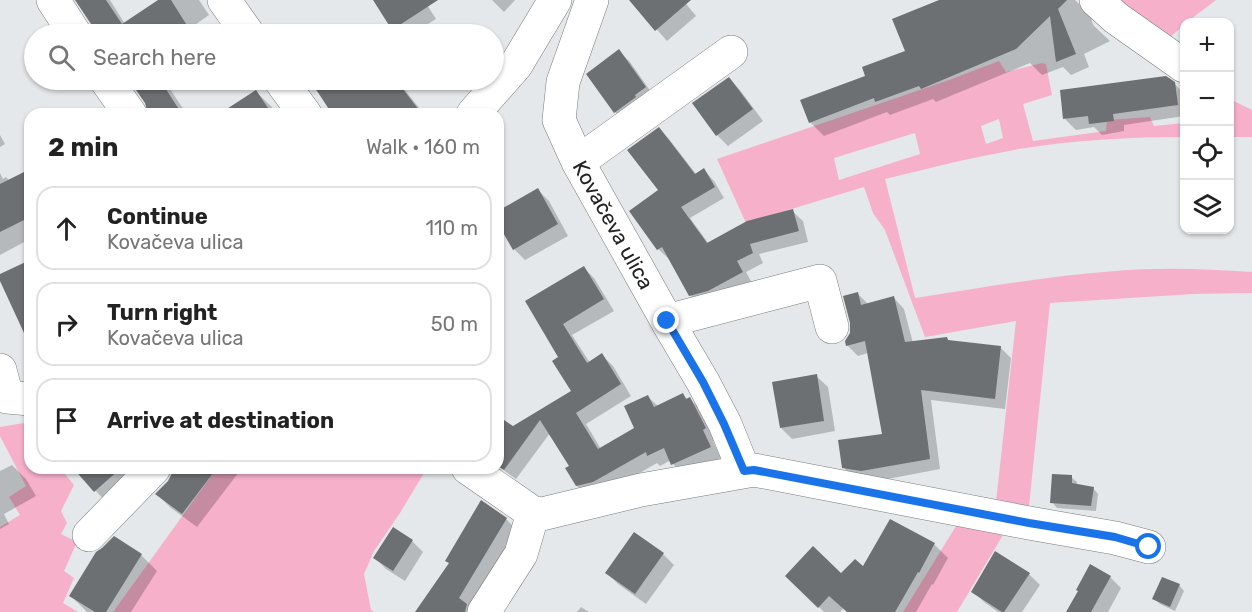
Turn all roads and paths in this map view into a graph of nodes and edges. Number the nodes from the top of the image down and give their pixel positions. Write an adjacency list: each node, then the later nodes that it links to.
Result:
1 (53, 0): 6 (street)
2 (224, 0): 7 (street)
3 (555, 0): 10 (street)
4 (592, 0): 17 (street, Kovačeva ulica)
5 (1096, 0): 9 (street)
6 (69, 24)
7 (241, 24)
8 (731, 52): 17 (street)
9 (1180, 63)
10 (504, 79)
11 (113, 90): 14 (street)
12 (287, 90): 15 (street)
13 (494, 90): 16 (street)
14 (126, 108)
15 (301, 108)
16 (478, 108)
17 (578, 162): 18 (street, Kovačeva ulica)
18 (667, 321): 19 (street); 20 (street, Kovačeva ulica)
19 (832, 327)
20 (744, 471): 23 (street); 25 (street)
21 (148, 474): 24 (street)
22 (477, 474): 23 (street)
23 (533, 513): 26 (street)
24 (89, 535)
25 (1149, 547)
26 (484, 612)

